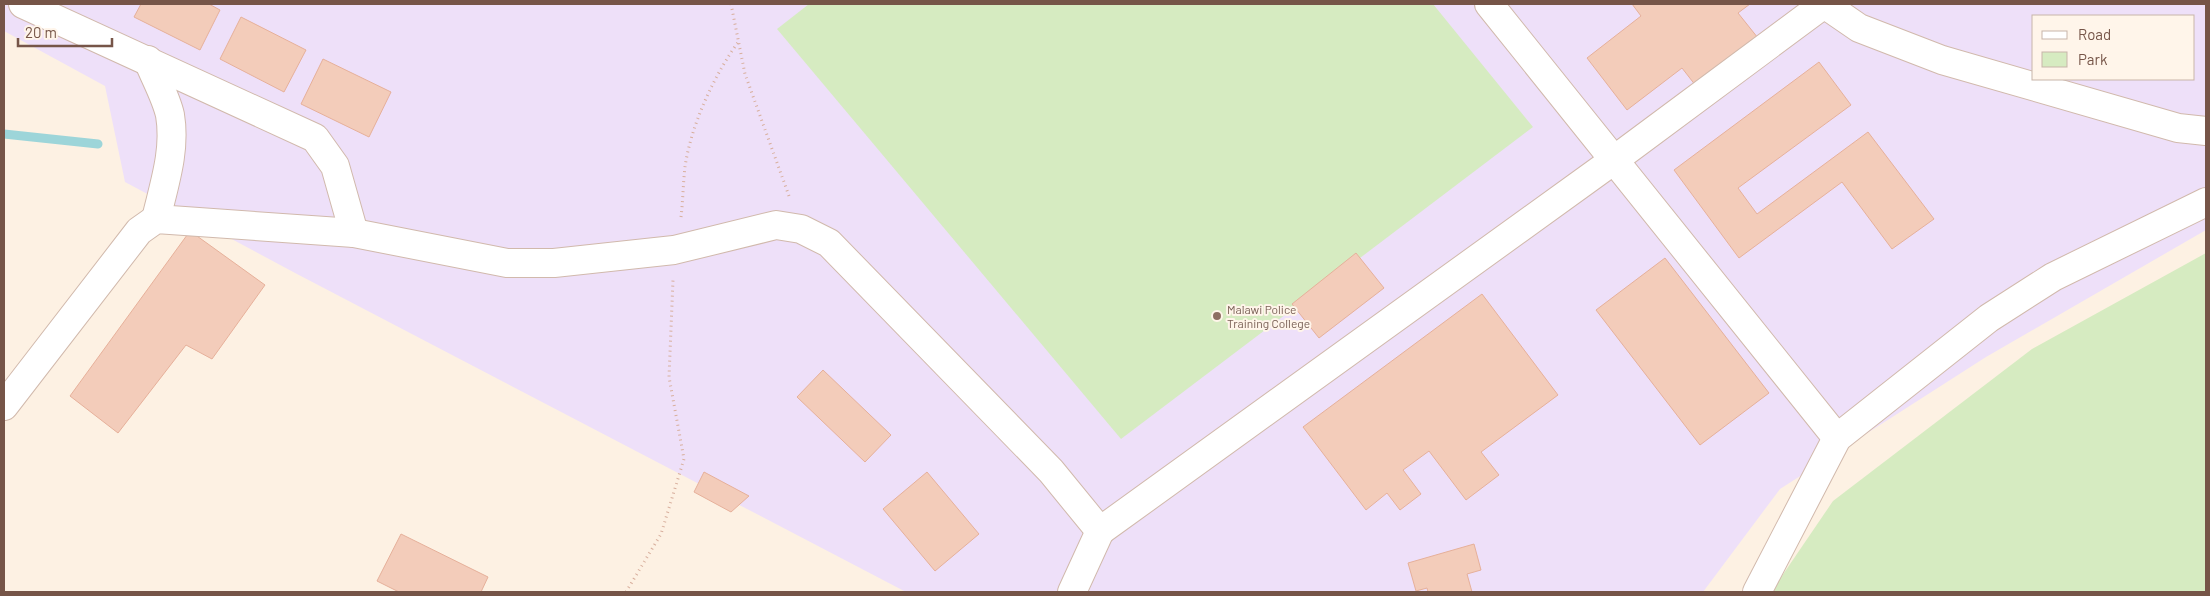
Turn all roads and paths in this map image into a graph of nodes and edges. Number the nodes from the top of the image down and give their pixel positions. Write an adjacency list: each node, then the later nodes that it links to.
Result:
1 (23, 4): 6 (street)
2 (731, 4): 5 (path)
3 (1489, 4): 8 (street)
4 (1824, 4): 7 (street); 8 (street)
5 (739, 41): 11 (path); 13 (path)
6 (148, 60): 10 (street); 12 (street)
7 (2206, 131)
8 (1614, 160): 15 (street); 16 (street)
9 (2206, 202): 15 (street)
10 (156, 219): 12 (street); 14 (street)
11 (801, 230): 13 (street); 16 (street)
12 (354, 233): 13 (street)
13 (674, 250): 17 (path)
14 (4, 406)
15 (1837, 438): 19 (street)
16 (1100, 531): 18 (street)
17 (626, 592)
18 (1072, 592)
19 (1757, 592)

